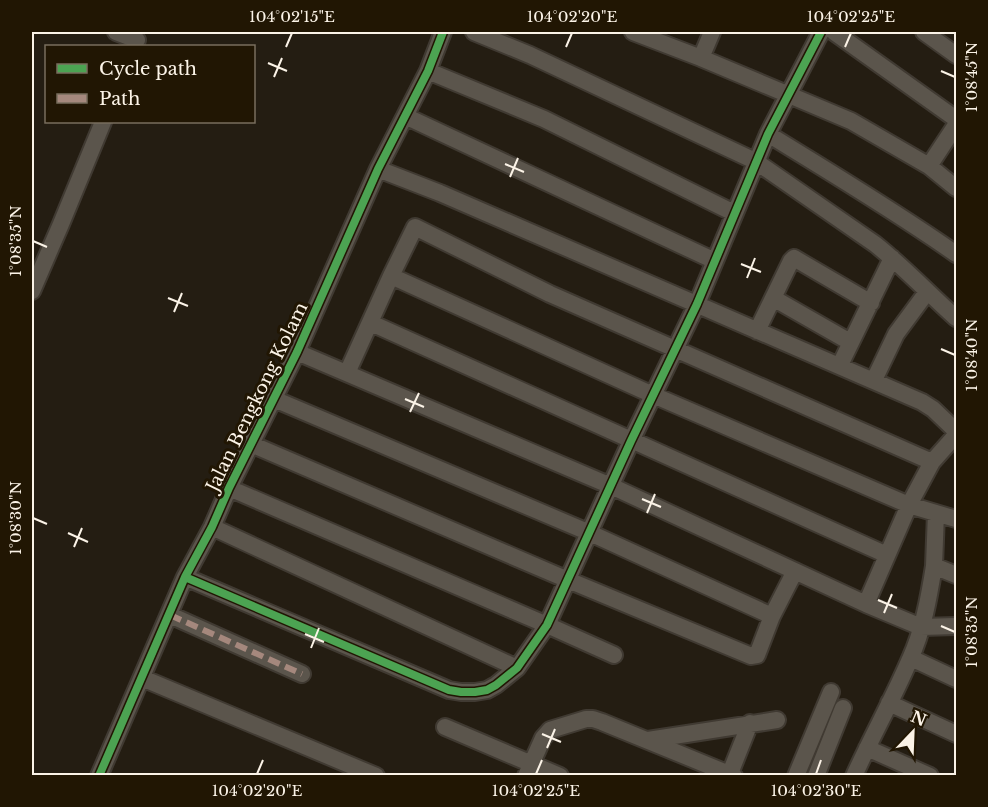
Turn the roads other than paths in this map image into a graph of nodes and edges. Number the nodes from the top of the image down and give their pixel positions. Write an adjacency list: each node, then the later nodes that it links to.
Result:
1 (116, 32): 9 (street)
2 (443, 32): 12 (street, Jalan Bengkong Kolam)
3 (474, 32): 19 (street)
4 (633, 32): 11 (street)
5 (712, 32): 11 (street)
6 (821, 32): 13 (street)
7 (834, 32): 15 (street)
8 (924, 32): 10 (street)
9 (137, 39)
10 (957, 55)
11 (701, 58): 13 (street)
12 (428, 71): 14 (street, Jalan Bengkong Kolam); 23 (street)
13 (788, 93): 18 (street); 20 (street)
14 (405, 116): 21 (street, Jalan Bengkong Kolam); 26 (street)
15 (957, 119)
16 (103, 123): 28 (street)
17 (957, 125): 20 (street)
18 (768, 134): 19 (street); 24 (street)
19 (755, 161): 23 (street); 25 (street)
20 (930, 166): 22 (street)
21 (378, 169): 32 (street); 38 (street, Jalan Bengkong Kolam)
22 (957, 188)
23 (734, 213): 26 (street)
24 (957, 254)
25 (892, 258): 29 (street); 31 (street)
26 (715, 261): 32 (street)
27 (391, 276): 34 (street); 37 (street); 42 (street)
28 (32, 291)
29 (927, 292): 33 (street); 41 (street)
30 (773, 298): 31 (street); 35 (street); 36 (street)
31 (871, 303): 36 (street)
32 (697, 304): 35 (street); 37 (street)
33 (957, 318)
34 (371, 323): 40 (street); 45 (street)
35 (757, 331): 39 (street)
36 (850, 342): 39 (street)
37 (674, 349): 42 (street); 48 (street)
38 (297, 352): 40 (street); 43 (street, Jalan Bengkong Kolam)
39 (840, 365): 41 (street)
40 (347, 373): 49 (street)
41 (874, 380): 44 (street)
42 (653, 395): 45 (street); 51 (street)
43 (274, 399): 46 (street, Jalan Bengkong Kolam); 55 (street)
44 (957, 433): 47 (street)
45 (631, 441): 49 (street); 56 (street)
46 (251, 444): 50 (street, Jalan Bengkong Kolam); 61 (street)
47 (951, 451): 48 (street)
48 (932, 462): 51 (street)
49 (611, 486): 55 (street); 58 (street)
50 (229, 488): 54 (street, Jalan Bengkong Kolam); 65 (street)
51 (909, 505): 52 (street); 56 (street)
52 (936, 513): 53 (street); 57 (street)
53 (957, 519)
54 (212, 527): 60 (street, Jalan Bengkong Kolam); 70 (street)
55 (590, 533): 61 (street); 64 (street)
56 (887, 555): 62 (street)
57 (934, 566): 59 (street); 67 (street)
58 (795, 571): 62 (street); 64 (street)
59 (957, 575)
60 (185, 577): 63 (street, Jalan Bengkong Kolam); 70 (street)
61 (568, 580): 64 (street); 65 (street)
62 (866, 604): 67 (street)
63 (170, 615): 71 (street); 72 (street, Jalan Bengkong Kolam)
64 (772, 616)
65 (547, 625): 68 (street); 70 (street)
66 (957, 626): 67 (street)
67 (921, 627): 69 (street)
68 (614, 655)
69 (911, 658): 73 (street); 75 (street)
70 (517, 668)
71 (302, 674)
72 (142, 678): 85 (street, Jalan Bengkong Kolam); 86 (street)
73 (957, 679)
74 (831, 692): 88 (street)
75 (889, 703): 80 (street); 82 (street)
76 (843, 708): 89 (street)
77 (777, 720): 78 (street)
78 (750, 723): 81 (street); 84 (street)
79 (445, 727): 83 (street)
80 (957, 734)
81 (647, 740): 83 (street); 84 (street)
82 (867, 748): 90 (street); 91 (street)
83 (529, 769): 87 (street)
84 (731, 775)
85 (99, 776)
86 (376, 776)
87 (560, 776)
88 (796, 776)
89 (816, 776)
90 (854, 776)
91 (930, 776)

